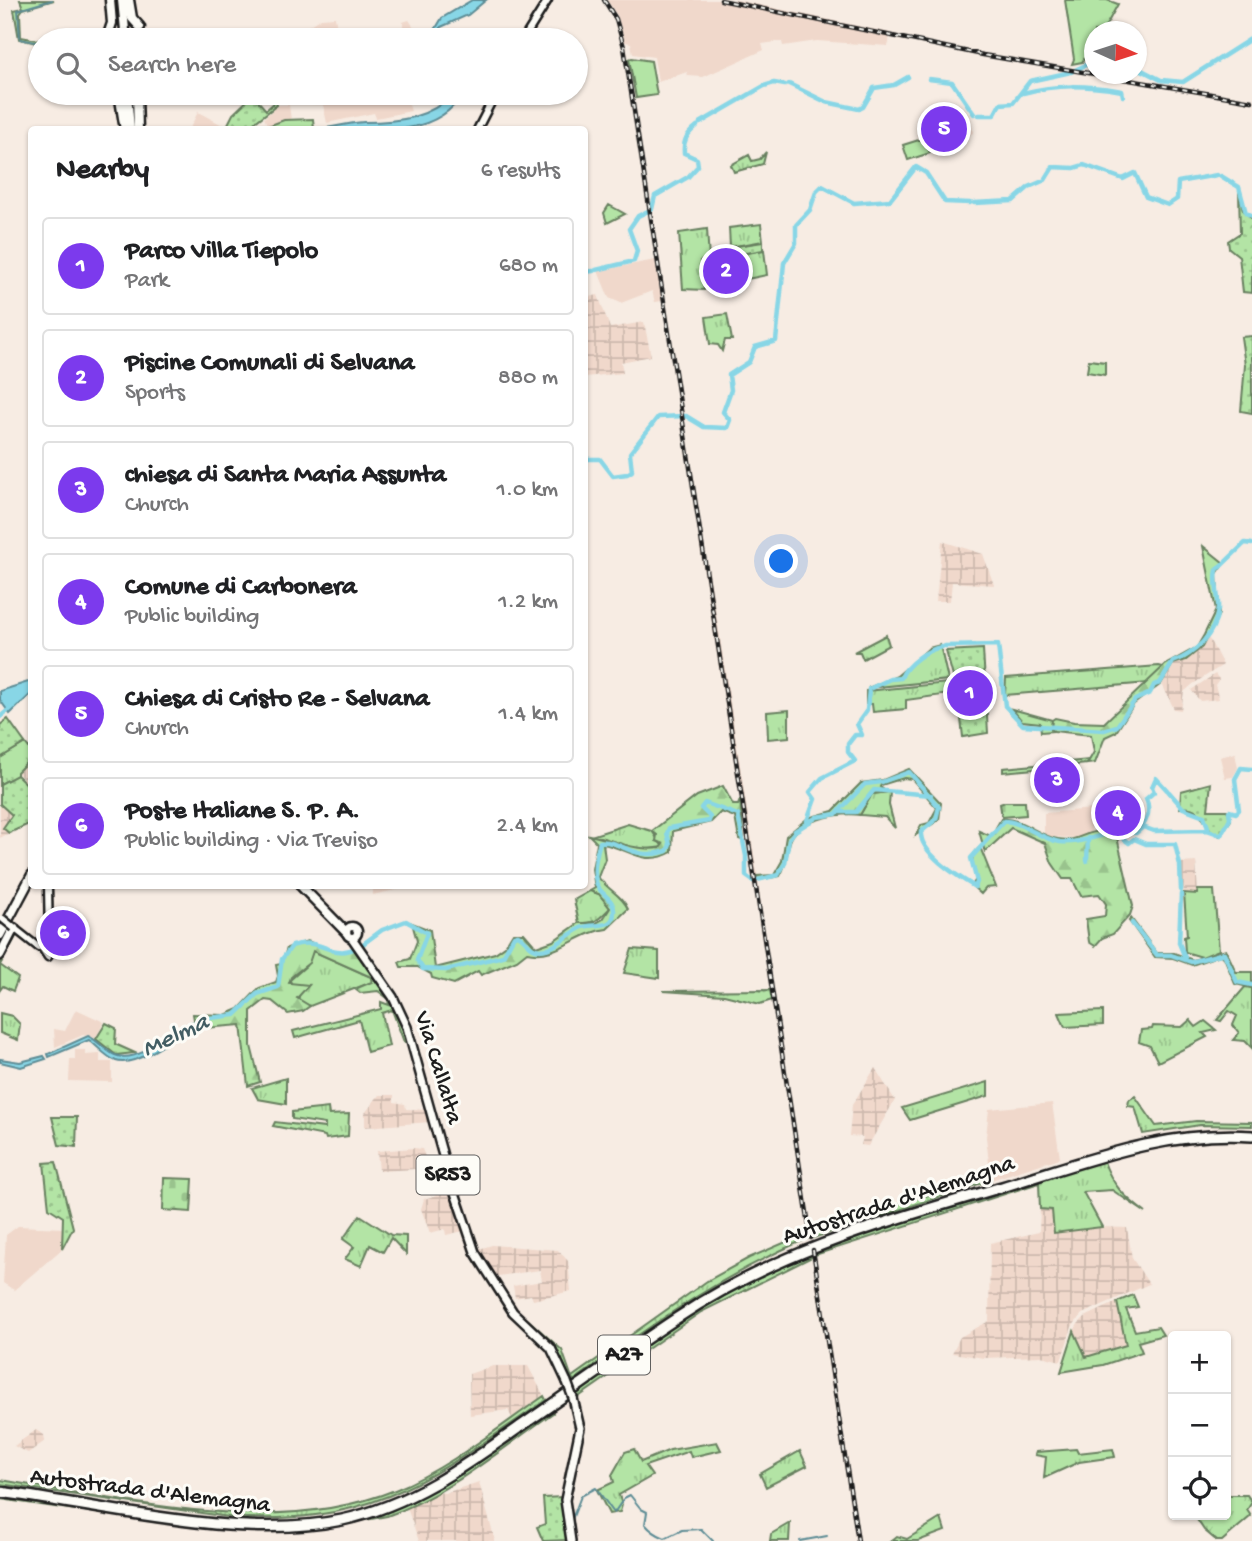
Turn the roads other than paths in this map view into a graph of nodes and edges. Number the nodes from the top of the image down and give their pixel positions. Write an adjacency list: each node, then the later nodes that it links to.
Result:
1 (110, 0): 6 (highway)
2 (120, 0): 7 (highway)
3 (129, 0): 5 (highway)
4 (548, 0): 8 (main road)
5 (140, 27)
6 (109, 28)
7 (123, 28)
8 (530, 28)
9 (123, 105): 13 (highway)
10 (130, 105): 14 (highway)
11 (135, 105): 15 (highway)
12 (490, 105): 16 (main road)
13 (130, 126)
14 (131, 126)
15 (132, 126)
16 (478, 126)
17 (28, 882): 23 (highway)
18 (48, 889): 24 (main road)
19 (304, 889): 22 (highway, SR53)
20 (1, 921): 21 (main road, bridge)
21 (16, 932): 24 (main road); 25 (highway)
22 (351, 933): 29 (main road, Via Callalta / SR53, bridge)
23 (0, 935)
24 (46, 945): 26 (main road)
25 (0, 955)
26 (48, 957)
27 (1252, 1133): 28 (highway, Autostrada d'Alemagna / A27)
28 (0, 1489)
29 (570, 1539)

